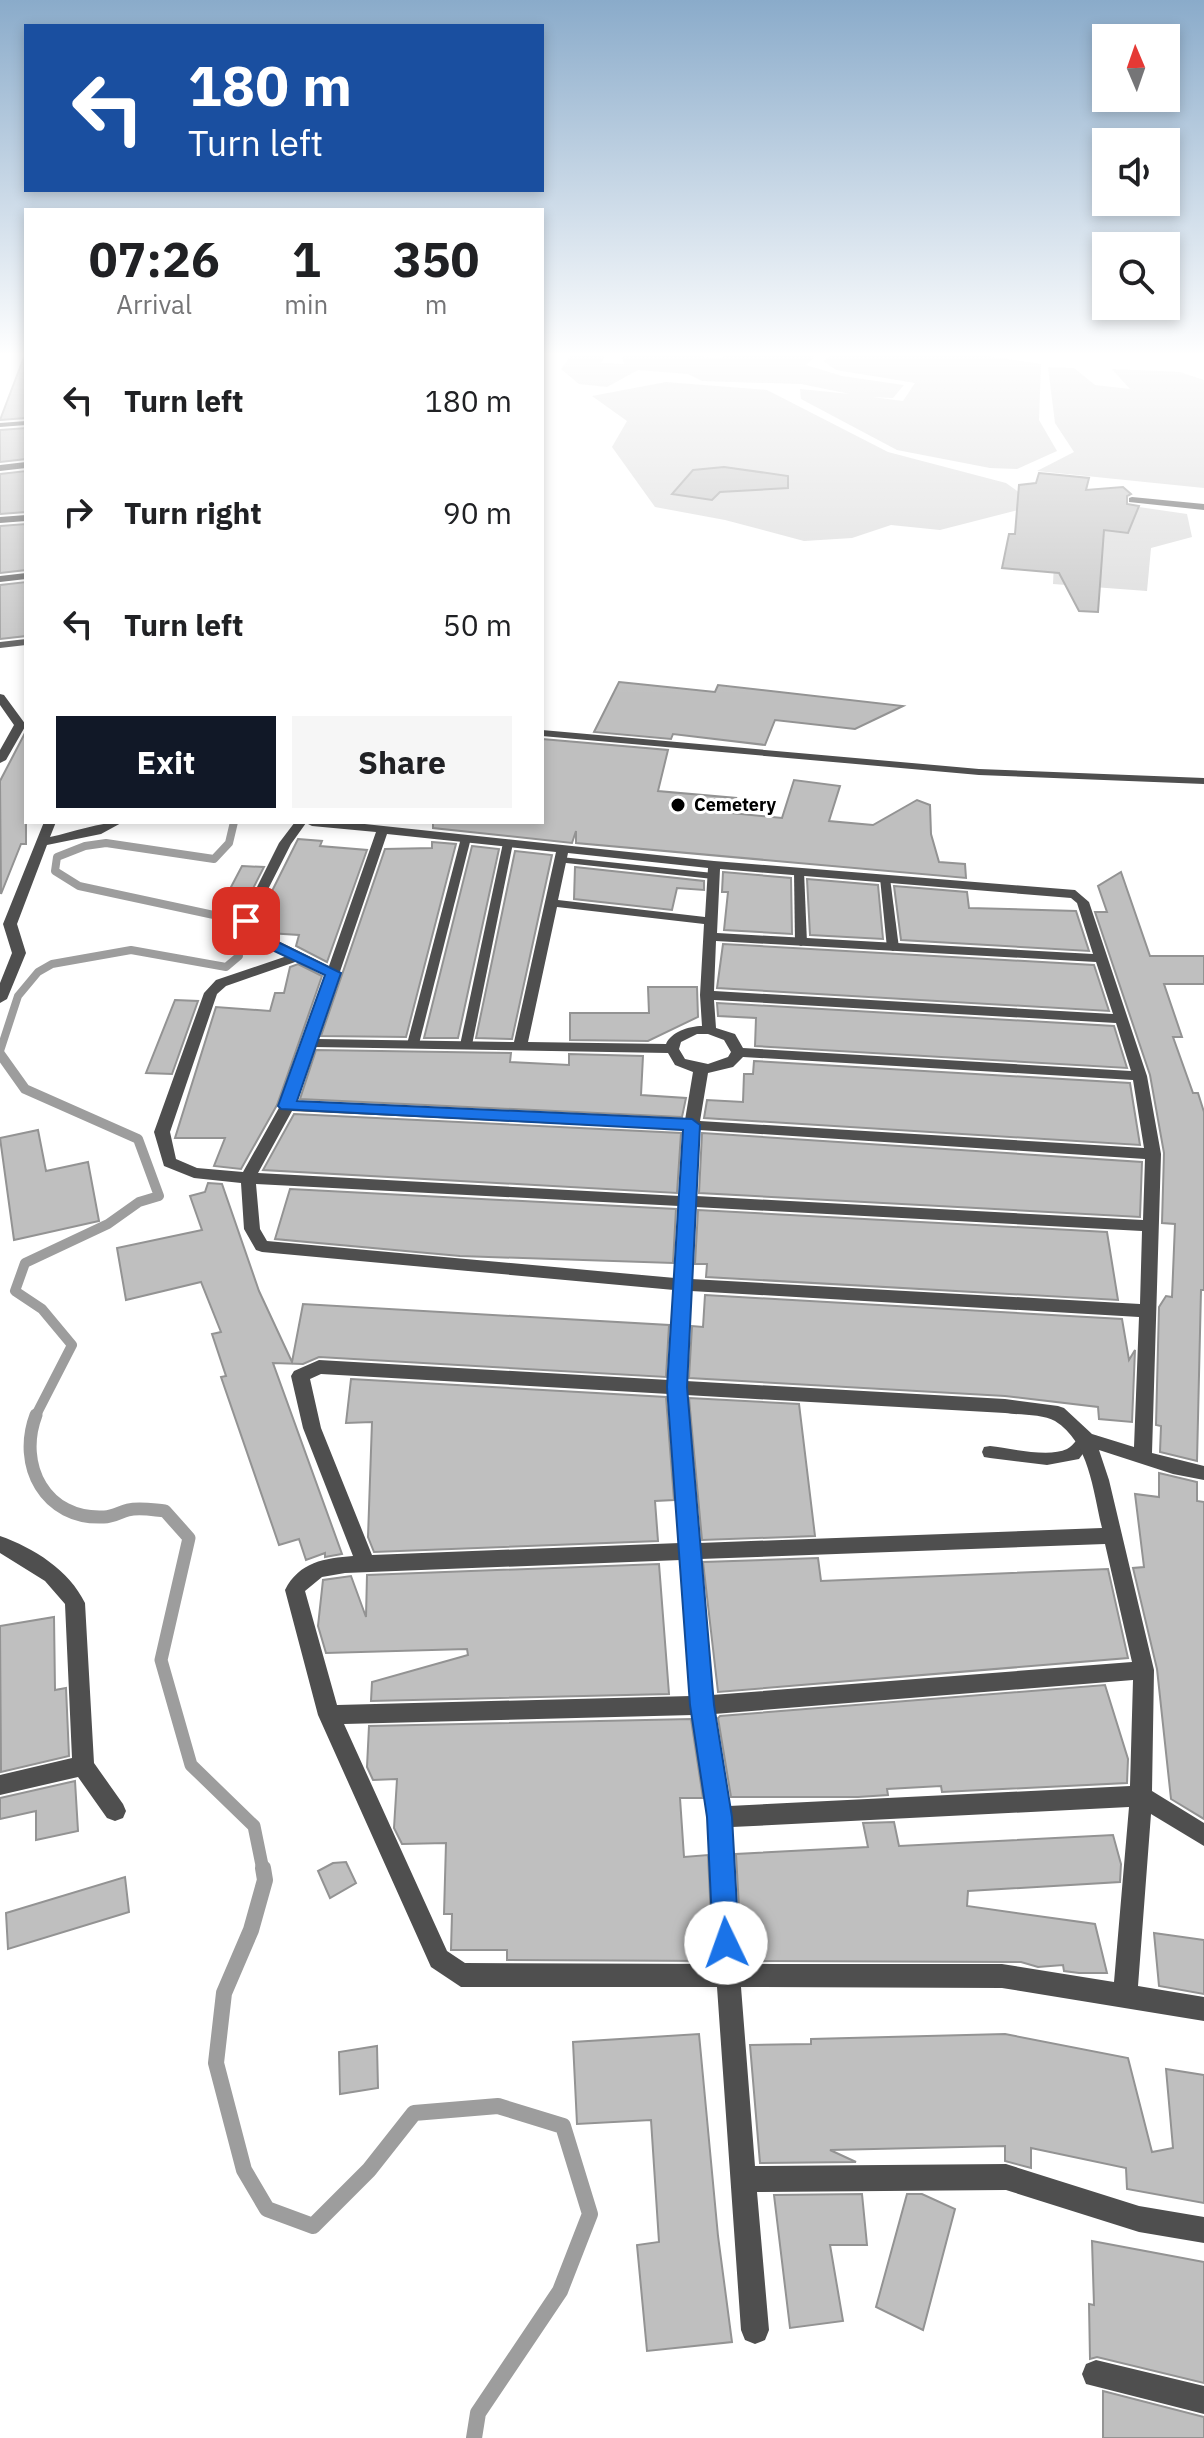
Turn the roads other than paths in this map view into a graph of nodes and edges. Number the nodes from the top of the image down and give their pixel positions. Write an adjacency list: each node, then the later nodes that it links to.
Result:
1 (1132, 500): 2 (street)
2 (1204, 507)
3 (24, 518): 4 (street)
4 (0, 520)
5 (24, 576): 6 (street)
6 (0, 579)
7 (24, 642): 8 (street)
8 (0, 645)
9 (0, 697): 11 (street)
10 (544, 733): 12 (street)
11 (0, 760)
12 (1204, 781)
13 (49, 824): 19 (street)
14 (113, 824): 19 (street)
15 (299, 824): 31 (street)
16 (332, 824): 17 (street)
17 (383, 829): 18 (street); 33 (street)
18 (466, 838): 20 (street); 39 (lane)
19 (42, 842): 27 (street)
20 (508, 843): 21 (street); 40 (lane)
21 (562, 854): 22 (street); 25 (street)
22 (713, 870): 23 (street); 26 (street)
23 (799, 871): 24 (street); 29 (lane)
24 (885, 878): 30 (lane); 32 (street)
25 (551, 903): 26 (street); 41 (street)
26 (710, 921): 28 (street)
27 (5, 925): 35 (street)
28 (709, 937): 29 (street); 34 (street)
29 (801, 943): 30 (street)
30 (893, 948): 32 (street)
31 (296, 957): 33 (street); 49 (street)
32 (1100, 958): 36 (street)
33 (333, 973): 38 (street)
34 (707, 995): 36 (street); 37 (street)
35 (0, 999)
36 (1119, 1019): 45 (street)
37 (709, 1030): 42 (street); 43 (street)
38 (308, 1043): 39 (street); 46 (street)
39 (413, 1044): 40 (street)
40 (466, 1045): 41 (street)
41 (520, 1046): 42 (street)
42 (672, 1049): 44 (street)
43 (738, 1052): 44 (street); 45 (street)
44 (701, 1069): 47 (street)
45 (1140, 1076): 48 (street)
46 (287, 1106): 47 (street); 49 (street)
47 (692, 1125): 48 (street); 50 (street)
48 (1153, 1154): 51 (street)
49 (248, 1178): 50 (street); 52 (street)
50 (688, 1199): 51 (street); 52 (street)
51 (1150, 1226): 53 (street)
52 (685, 1285): 53 (street); 54 (street)
53 (1149, 1311): 57 (street)
54 (677, 1387): 55 (street); 61 (street); 62 (street)
55 (1086, 1439): 56 (lane); 57 (street); 59 (street)
56 (990, 1452)
57 (1143, 1455): 58 (street)
58 (1204, 1473)
59 (1111, 1536): 61 (street); 63 (street)
60 (0, 1544): 66 (street)
61 (691, 1552): 62 (street); 64 (street)
62 (366, 1563): 65 (street)
63 (1144, 1670): 64 (street); 68 (street)
64 (702, 1705): 65 (street); 70 (street)
65 (329, 1715): 72 (street)
66 (83, 1766): 67 (street); 69 (street)
67 (0, 1785)
68 (1141, 1796): 70 (street); 71 (street); 73 (street)
69 (115, 1811)
70 (720, 1817): 72 (street)
71 (1204, 1835)
72 (728, 1974): 73 (street); 75 (street)
73 (1125, 1996): 74 (street)
74 (1204, 2009)
75 (743, 2179): 76 (street); 77 (street)
76 (1204, 2230)
77 (755, 2330)
78 (1096, 2374): 79 (street)
79 (1204, 2400)

